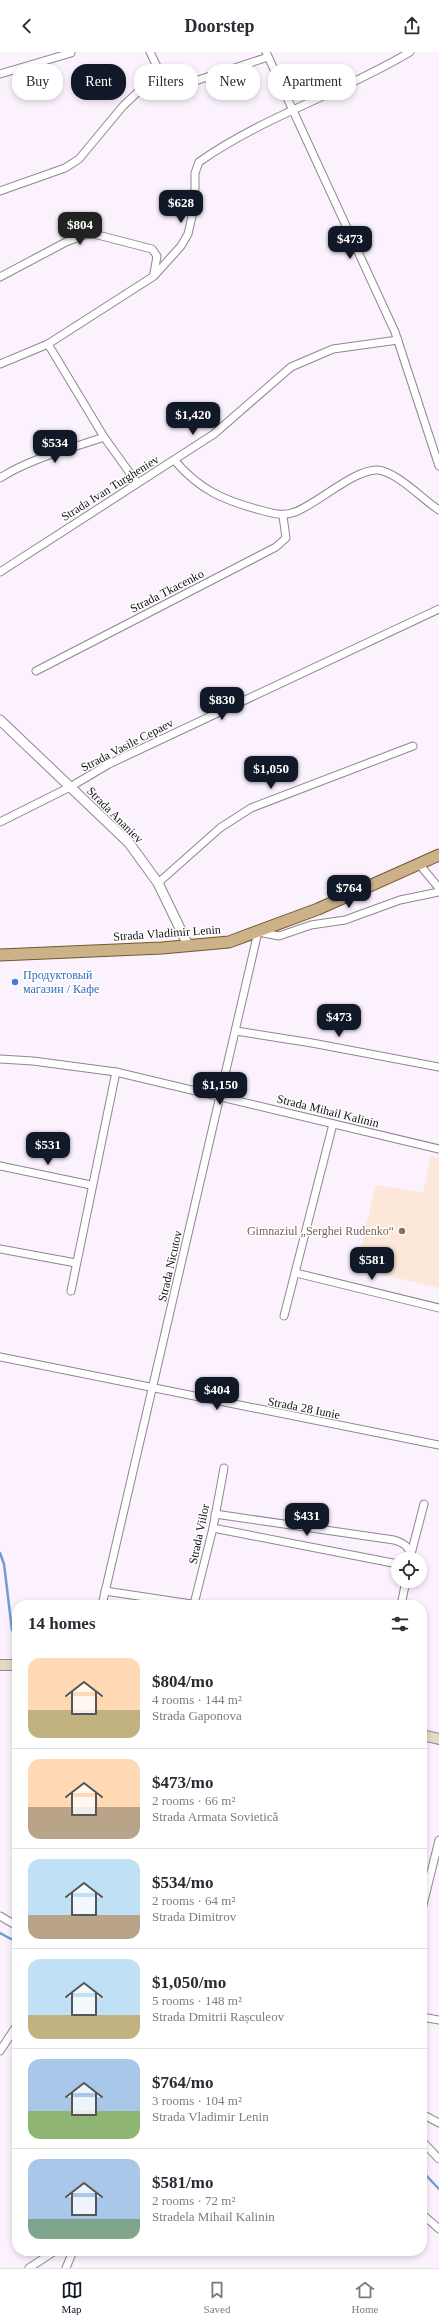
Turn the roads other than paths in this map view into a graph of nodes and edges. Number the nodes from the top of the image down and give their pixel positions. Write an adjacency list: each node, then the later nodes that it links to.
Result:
1 (150, 52): 5 (street)
2 (410, 52): 9 (street)
3 (71, 53): 6 (street)
4 (267, 54): 7 (street); 9 (street)
5 (156, 64)
6 (0, 74)
7 (198, 80)
8 (134, 96): 10 (street)
9 (293, 111): 11 (street); 13 (street)
10 (0, 191)
11 (154, 276): 12 (street); 14 (street)
12 (0, 277)
13 (398, 340): 17 (street, Strada Ivan Turgheniev); 18 (street)
14 (48, 344): 15 (street); 16 (street)
15 (0, 364)
16 (104, 437): 19 (street); 20 (street)
17 (175, 461): 20 (street, Strada Ivan Turgheniev); 22 (street)
18 (439, 466)
19 (0, 478)
20 (137, 483): 23 (street, Strada Ivan Turgheniev)
21 (439, 510): 22 (street)
22 (283, 516): 25 (street, Strada Tkacenko)
23 (0, 572)
24 (439, 610): 28 (street, Strada Vasile Cepaev)
25 (36, 671)
26 (0, 720): 28 (street, Strada Ananiev)
27 (413, 746): 32 (street)
28 (70, 787): 29 (street, Strada Vasile Cepaev); 32 (street, Strada Ananiev)
29 (0, 822)
30 (439, 854): 31 (main road, Strada Vladimir Lenin)
31 (419, 864): 33 (street); 35 (main road, Strada Vladimir Lenin)
32 (158, 883): 36 (street, Strada Ananiev)
33 (439, 888)
34 (439, 892): 35 (street)
35 (258, 932): 36 (main road, Strada Vladimir Lenin); 38 (street, Strada Nicutov)
36 (188, 946): 37 (main road, Strada Vladimir Lenin)
37 (0, 955)
38 (236, 1031): 40 (street); 42 (street, Strada Nicutov)
39 (0, 1059): 41 (street, Strada Mihail Kalinin)
40 (439, 1067)
41 (116, 1072): 42 (street, Strada Mihail Kalinin); 46 (street)
42 (221, 1096): 43 (street, Strada Mihail Kalinin); 54 (street, Strada Nicutov)
43 (333, 1124): 44 (street, Strada Mihail Kalinin); 49 (street)
44 (439, 1149)
45 (0, 1166): 46 (street)
46 (91, 1185): 48 (street)
47 (0, 1249): 48 (street)
48 (76, 1263): 50 (street)
49 (296, 1273): 51 (street); 52 (street)
50 (71, 1291)
51 (439, 1308)
52 (284, 1316)
53 (0, 1357): 54 (street, Strada 28 Iunie)
54 (152, 1389): 55 (street, Strada 28 Iunie); 64 (street, Strada Nicutov)
55 (439, 1445)
56 (224, 1468): 58 (street, Strada Viilor)
57 (424, 1504): 61 (street)
58 (215, 1514): 59 (street, Strada Viilor); 60 (street)
59 (213, 1528): 62 (street); 67 (street, Strada Viilor)
60 (409, 1552)
61 (412, 1552)
62 (391, 1563)
63 (405, 1588): 68 (street)
64 (105, 1591): 65 (street, Strada Nicutov); 66 (street)
65 (103, 1600)
66 (164, 1600)
67 (197, 1600)
68 (402, 1600)
69 (0, 1665): 70 (main road)
70 (12, 1665)
71 (427, 1736): 72 (main road)
72 (439, 1739)
73 (439, 1840): 74 (street)
74 (431, 1872): 75 (street); 76 (street)
75 (439, 1874)
76 (427, 1888)
77 (0, 1916): 78 (street)
78 (12, 1923)
79 (427, 2017): 80 (street)
80 (439, 2020)
81 (12, 2033): 82 (street)
82 (0, 2051)
83 (427, 2117): 84 (street)
84 (439, 2123)
85 (427, 2146): 86 (street)
86 (439, 2159)
87 (427, 2218): 88 (street)
88 (439, 2229)
89 (47, 2256): 92 (street)
90 (71, 2256): 91 (street)
91 (68, 2266)
92 (29, 2268)

